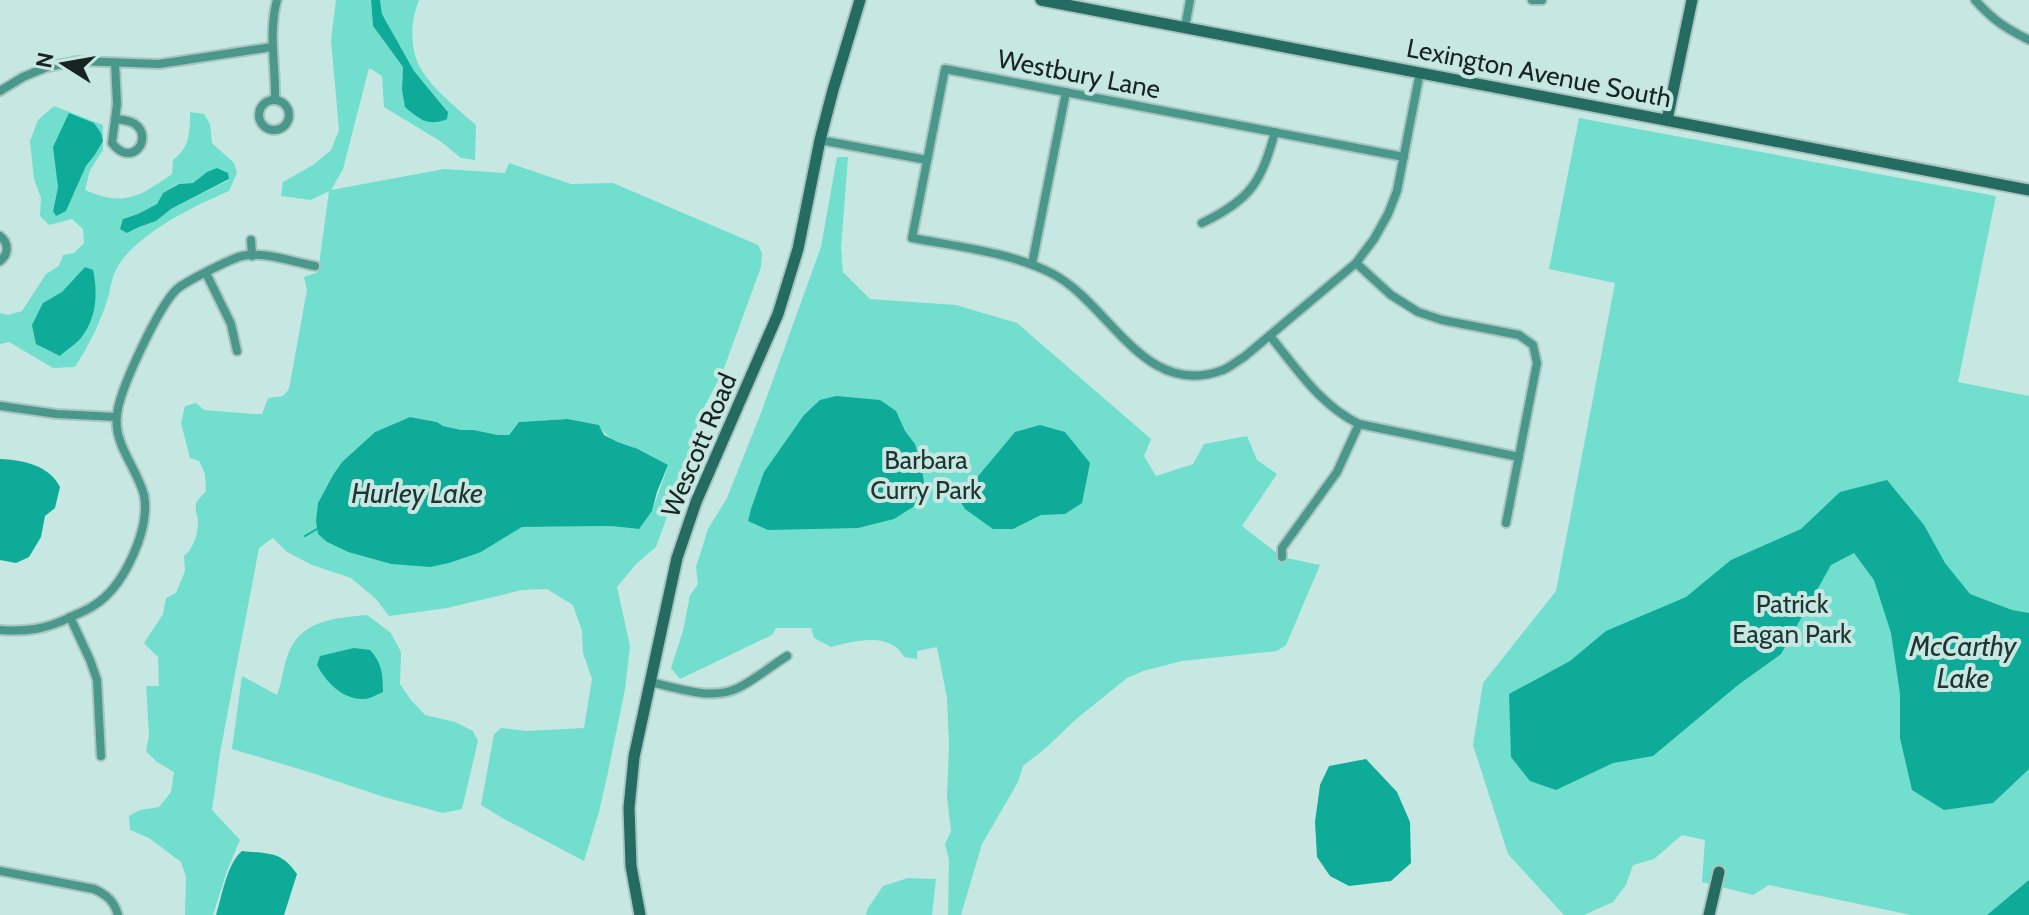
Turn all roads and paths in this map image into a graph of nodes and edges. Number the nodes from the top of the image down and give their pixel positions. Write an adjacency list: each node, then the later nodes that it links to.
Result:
1 (277, 0): 11 (street)
2 (860, 0): 20 (street, Wescott Road)
3 (1041, 0): 9 (street, Lexington Avenue South)
4 (1190, 0): 9 (street)
5 (1532, 0): 6 (street)
6 (1542, 0)
7 (1692, 0): 18 (street)
8 (1975, 0): 10 (street)
9 (1185, 27): 13 (street, Lexington Avenue South)
10 (2029, 40)
11 (272, 47): 12 (street); 16 (street)
12 (115, 63): 14 (street); 17 (street)
13 (1420, 72): 18 (street, Lexington Avenue South); 21 (street)
14 (0, 91)
15 (1066, 92): 19 (street, Westbury Lane); 22 (street, Westbury Lane); 30 (street)
16 (275, 100)
17 (115, 119): 17 (street)
18 (1667, 120): 23 (street, Lexington Avenue South)
19 (1275, 132): 21 (street, Westbury Lane); 24 (street)
20 (820, 140): 22 (street); 44 (street, Wescott Road)
21 (1404, 157): 29 (street)
22 (927, 160): 30 (street)
23 (2029, 190)
24 (1202, 223)
25 (0, 236): 28 (street)
26 (251, 240): 27 (street)
27 (252, 256): 31 (street); 32 (street)
28 (0, 261)
29 (1356, 263): 33 (street); 38 (street)
30 (1032, 264): 33 (street)
31 (315, 266)
32 (206, 273): 34 (street); 36 (street)
33 (1270, 336): 37 (street)
34 (237, 351)
35 (1, 406): 36 (street)
36 (116, 417): 41 (street)
37 (1359, 424): 38 (street); 40 (street)
38 (1519, 457): 39 (street)
39 (1506, 523)
40 (1282, 557)
41 (70, 617): 42 (street); 45 (street)
42 (0, 630)
43 (787, 656): 44 (street)
44 (650, 682): 49 (street, Wescott Road)
45 (101, 756)
46 (0, 871): 48 (street)
47 (1719, 872): 50 (street)
48 (118, 915)
49 (640, 915)
50 (1709, 915)

